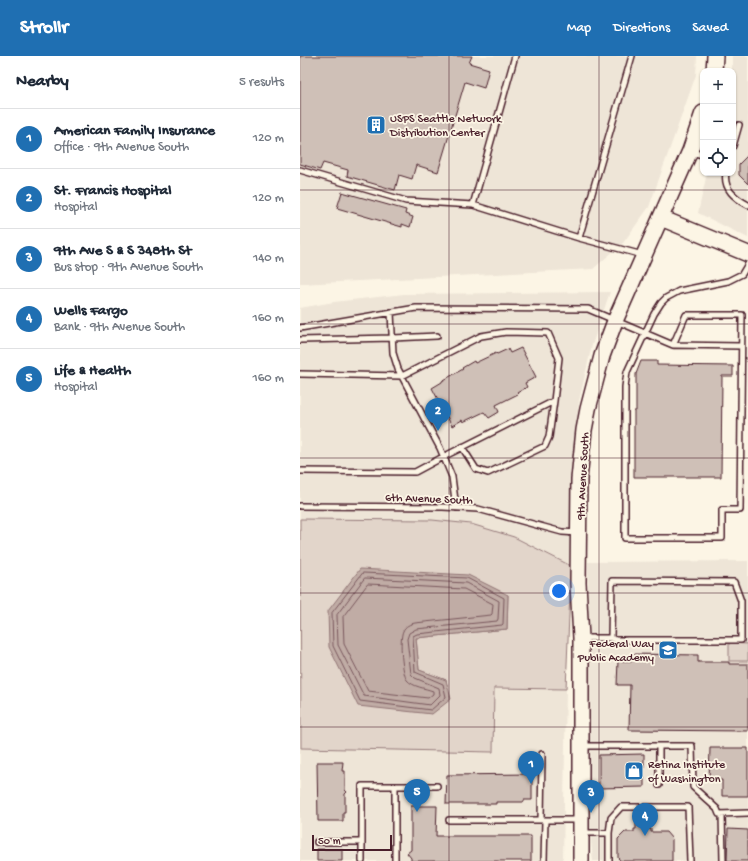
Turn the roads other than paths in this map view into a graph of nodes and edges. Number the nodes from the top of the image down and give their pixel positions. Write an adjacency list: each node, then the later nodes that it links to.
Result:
1 (515, 56): 12 (lane)
2 (632, 56): 14 (lane)
3 (715, 56): 4 (street)
4 (714, 68)
5 (739, 125): 7 (lane)
6 (700, 134): 8 (street, 9th Avenue South)
7 (735, 140)
8 (697, 153): 13 (street, 9th Avenue South)
9 (300, 170): 12 (lane)
10 (726, 176): 11 (lane)
11 (748, 204)
12 (474, 205): 14 (lane)
13 (661, 218): 15 (street); 16 (street, 9th Avenue South)
14 (579, 238): 16 (lane)
15 (748, 254)
16 (644, 255): 19 (street, 9th Avenue South)
17 (748, 264): 21 (lane)
18 (391, 312): 19 (lane); 20 (lane); 23 (lane)
19 (615, 321): 21 (lane); 35 (street, 9th Avenue South)
20 (300, 328)
21 (645, 333): 25 (lane); 26 (lane)
22 (437, 336): 23 (lane)
23 (392, 338): 24 (lane); 28 (lane)
24 (300, 340)
25 (673, 345): 26 (lane); 26 (lane)
26 (742, 346)
27 (300, 374): 28 (lane)
28 (402, 376): 29 (lane); 31 (lane)
29 (554, 401): 30 (lane); 30 (lane)
30 (462, 447): 31 (lane)
31 (443, 456): 32 (lane); 34 (lane)
32 (300, 471)
33 (300, 506): 34 (lane, 6th Avenue South)
34 (456, 508): 35 (lane, 6th Avenue South)
35 (579, 533): 36 (street, 9th Avenue South)
36 (581, 638): 37 (lane); 38 (street, 9th Avenue South)
37 (611, 638): 37 (lane)
38 (582, 746): 39 (lane); 48 (street, 9th Avenue South)
39 (659, 746): 41 (lane); 44 (lane)
40 (542, 754): 47 (lane)
41 (659, 785)
42 (395, 786): 43 (lane); 51 (lane); 53 (lane)
43 (437, 786)
44 (722, 814): 45 (lane); 58 (lane)
45 (748, 814)
46 (449, 820): 47 (lane)
47 (543, 820): 48 (lane); 54 (lane)
48 (581, 826): 49 (lane); 55 (street, 9th Avenue South)
49 (609, 833): 56 (lane); 57 (lane)
50 (317, 842): 51 (lane)
51 (362, 842): 52 (lane)
52 (362, 861)
53 (395, 861)
54 (544, 861)
55 (581, 861)
56 (609, 861)
57 (690, 861)
58 (723, 861)

